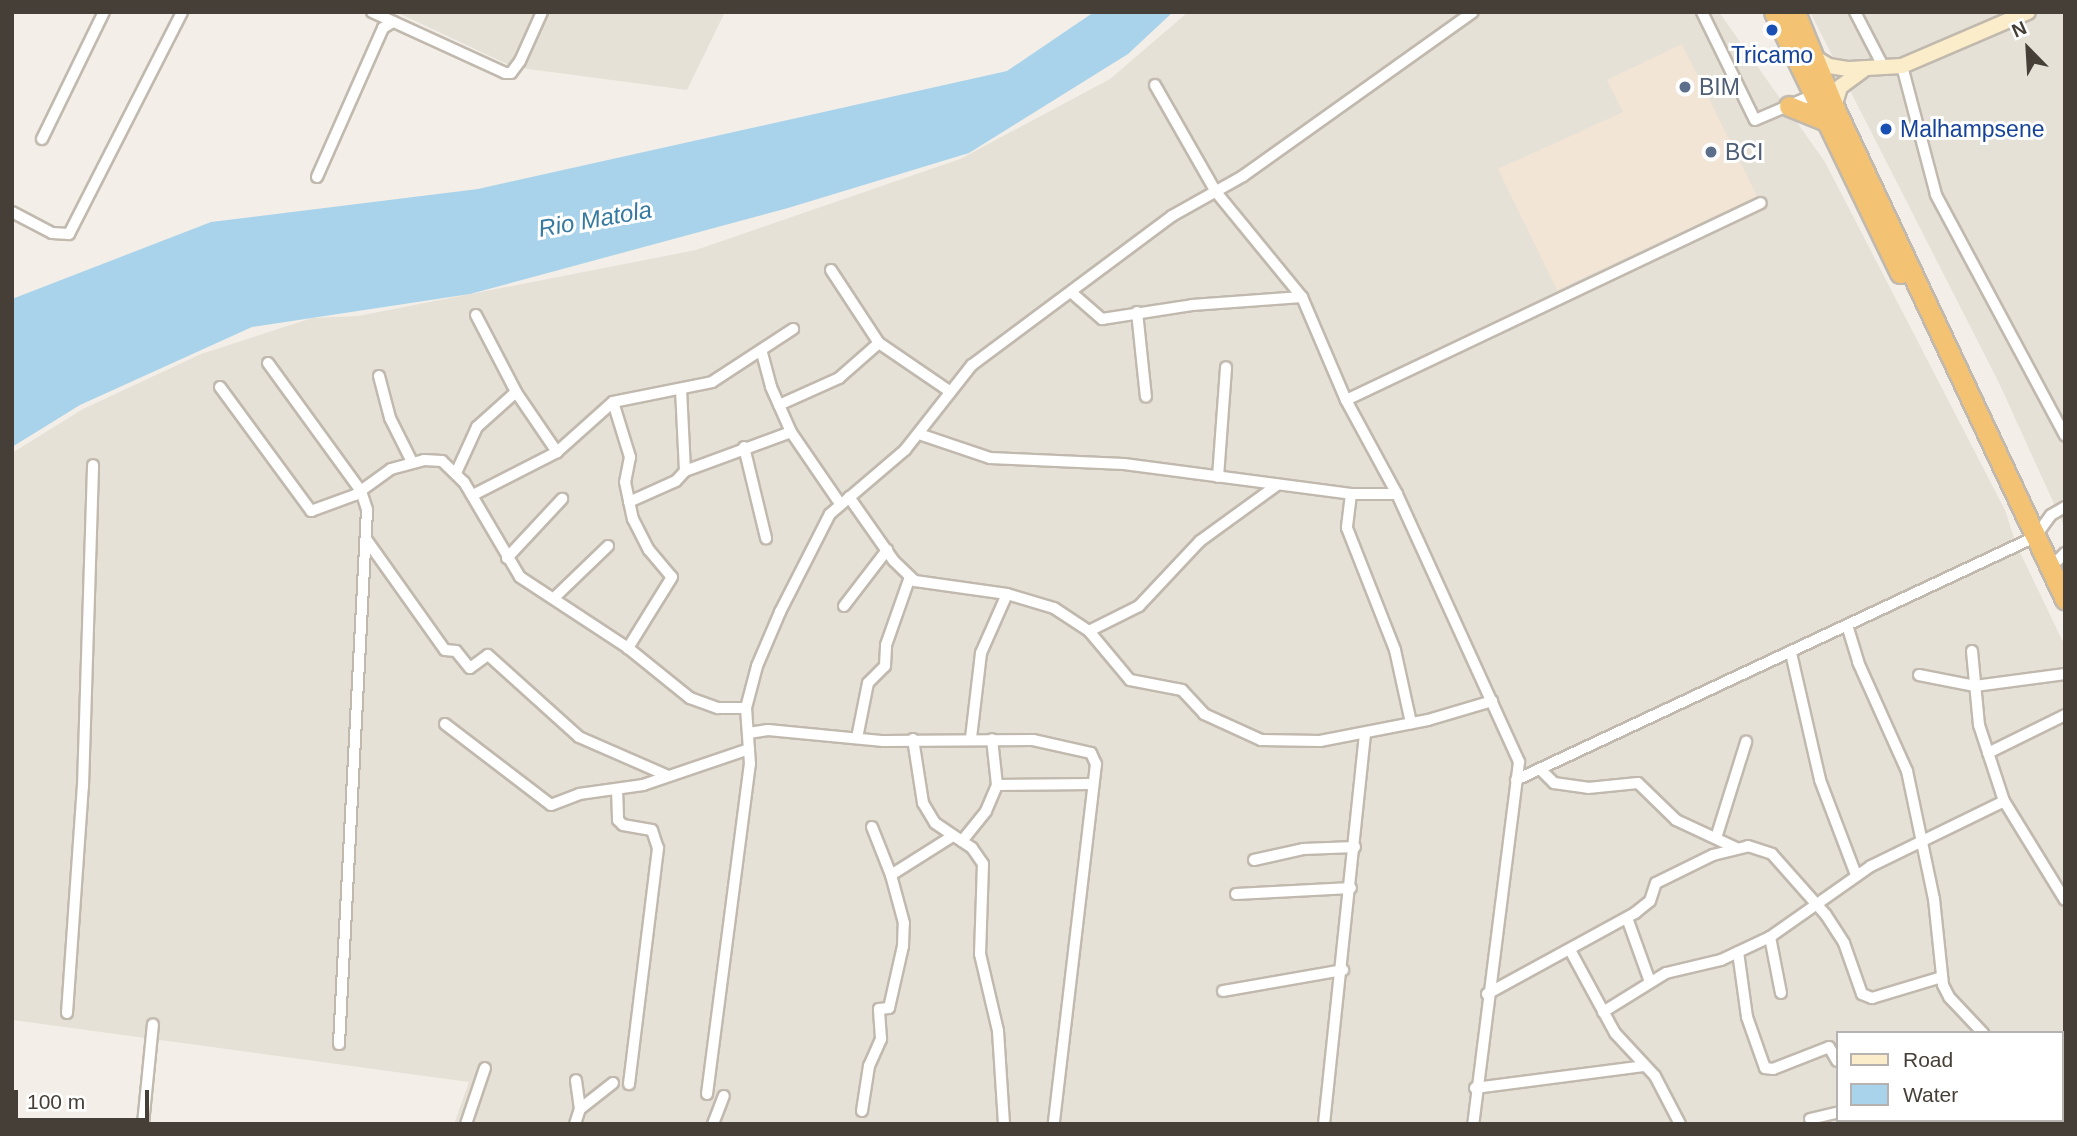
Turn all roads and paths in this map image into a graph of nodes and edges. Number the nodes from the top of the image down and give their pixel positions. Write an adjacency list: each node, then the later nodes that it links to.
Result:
1 (104, 12): 20 (street)
2 (182, 12): 24 (street)
3 (372, 12): 11 (street)
4 (542, 12): 11 (street)
5 (1473, 12): 22 (street)
6 (1702, 12): 19 (street)
7 (1774, 12): 16 (highway)
8 (1795, 12): 12 (highway)
9 (1856, 12): 14 (street)
10 (2028, 12): 13 (street)
11 (393, 22): 21 (street)
12 (1814, 57): 15 (street); 18 (highway)
13 (1902, 66): 14 (street); 46 (street)
14 (1884, 68): 15 (street)
15 (1863, 70): 18 (street)
16 (1802, 74): 18 (highway); 19 (highway)
17 (1155, 85): 22 (street)
18 (1825, 103): 19 (highway); 19 (street); 63 (highway)
19 (1787, 107)
20 (42, 139)
21 (317, 177)
22 (1216, 192): 26 (street); 27 (street)
23 (1761, 204): 41 (street)
24 (12, 212)
25 (831, 270): 31 (street)
26 (1072, 293): 28 (street); 38 (street)
27 (1302, 297): 28 (street); 41 (street)
28 (1137, 312): 40 (street)
29 (476, 314): 39 (street)
30 (793, 329): 32 (street)
31 (879, 343): 38 (street); 43 (street)
32 (762, 353): 37 (street); 43 (street)
33 (268, 363): 55 (street)
34 (1226, 367): 53 (street)
35 (379, 376): 49 (street)
36 (220, 387): 55 (street)
37 (681, 389): 42 (street); 51 (street)
38 (948, 390): 45 (street)
39 (516, 392): 48 (street); 52 (street)
40 (1146, 397)
41 (1346, 400): 57 (street)
42 (613, 402): 48 (street); 61 (street)
43 (779, 405): 44 (street)
44 (791, 432): 47 (street); 60 (street)
45 (919, 434): 53 (street); 60 (street)
46 (2065, 436)
47 (744, 447): 51 (street); 64 (street)
48 (557, 452): 58 (street)
49 (412, 462): 52 (street); 55 (street)
50 (93, 465): 129 (street)
51 (685, 471): 61 (street)
52 (456, 473): 58 (street)
53 (1218, 477): 54 (street)
54 (1278, 485): 56 (street); 77 (street)
55 (361, 491): 65 (street)
56 (1350, 494): 57 (street); 87 (street)
57 (1397, 494): 84 (street)
58 (473, 495): 69 (street)
59 (562, 499): 69 (street)
60 (844, 500): 67 (street); 85 (street)
61 (629, 502): 78 (street)
62 (2065, 507): 63 (street)
63 (2035, 537): 70 (highway); 76 (street)
64 (766, 538)
65 (366, 539): 99 (street); 132 (street)
66 (608, 546): 73 (street)
67 (887, 550): 71 (street); 75 (street)
68 (2065, 553): 70 (street)
69 (507, 558): 73 (street)
70 (2050, 568): 74 (highway)
71 (910, 577): 72 (street); 91 (street)
72 (1007, 594): 77 (street); 92 (street)
73 (554, 598): 78 (street)
74 (2065, 599)
75 (844, 606)
76 (1847, 625): 80 (street); 108 (street)
77 (1089, 631): 90 (street)
78 (628, 648): 85 (street)
79 (1972, 652): 83 (street)
80 (1791, 653): 98 (street); 113 (street)
81 (2065, 674): 83 (street)
82 (1919, 676): 83 (street)
83 (1975, 686): 97 (street)
84 (1492, 701): 87 (street); 100 (street)
85 (746, 708): 89 (street)
86 (2065, 715): 97 (street)
87 (1411, 723): 90 (street)
88 (445, 724): 103 (street)
89 (749, 733): 91 (street); 96 (street)
90 (1365, 733): 109 (street)
91 (857, 738): 93 (street)
92 (971, 738): 93 (street); 94 (street)
93 (913, 739): 107 (street)
94 (992, 739): 101 (street); 102 (street)
95 (1746, 742): 106 (street)
96 (749, 749): 99 (street); 140 (street)
97 (1988, 753): 104 (street)
98 (1540, 769): 100 (street); 106 (street)
99 (666, 775): 103 (street)
100 (1516, 780): 127 (street)
101 (1092, 784): 102 (street); 151 (street)
102 (997, 785): 107 (street)
103 (617, 789): 138 (street)
104 (2004, 801): 108 (street); 116 (street)
105 (873, 827): 112 (street)
106 (1716, 838): 110 (street)
107 (958, 839): 112 (street); 150 (street)
108 (1920, 839): 113 (street); 123 (street)
109 (1355, 847): 111 (street); 114 (street)
110 (1736, 848): 117 (street); 118 (street)
111 (1254, 860)
112 (891, 875): 143 (street)
113 (1856, 875): 117 (street)
114 (1351, 888): 115 (street); 122 (street)
115 (1236, 894)
116 (2065, 900)
117 (1817, 904): 119 (street); 123 (street)
118 (1627, 918): 120 (street); 124 (street)
119 (1770, 937): 121 (street); 126 (street)
120 (1570, 950): 127 (street); 128 (street)
121 (1738, 952): 124 (street); 133 (street)
122 (1343, 970): 125 (street); 152 (street)
123 (1942, 977): 131 (street)
124 (1650, 982): 128 (street)
125 (1223, 991)
126 (1781, 993)
127 (1487, 994): 139 (street)
128 (1603, 1012): 134 (street)
129 (67, 1013)
130 (153, 1024): 146 (street)
131 (1981, 1031)
132 (339, 1044)
133 (1836, 1059)
134 (1644, 1066): 139 (street); 154 (street)
135 (485, 1068): 147 (street)
136 (576, 1080): 142 (street)
137 (613, 1083): 142 (street)
138 (629, 1084)
139 (1475, 1087): 153 (street)
140 (707, 1094)
141 (724, 1096): 149 (street)
142 (580, 1109): 148 (street)
143 (862, 1111)
144 (1836, 1113): 145 (street)
145 (1810, 1119)
146 (143, 1124)
147 (466, 1124)
148 (575, 1124)
149 (713, 1124)
150 (1004, 1124)
151 (1054, 1124)
152 (1324, 1124)
153 (1473, 1124)
154 (1679, 1124)

